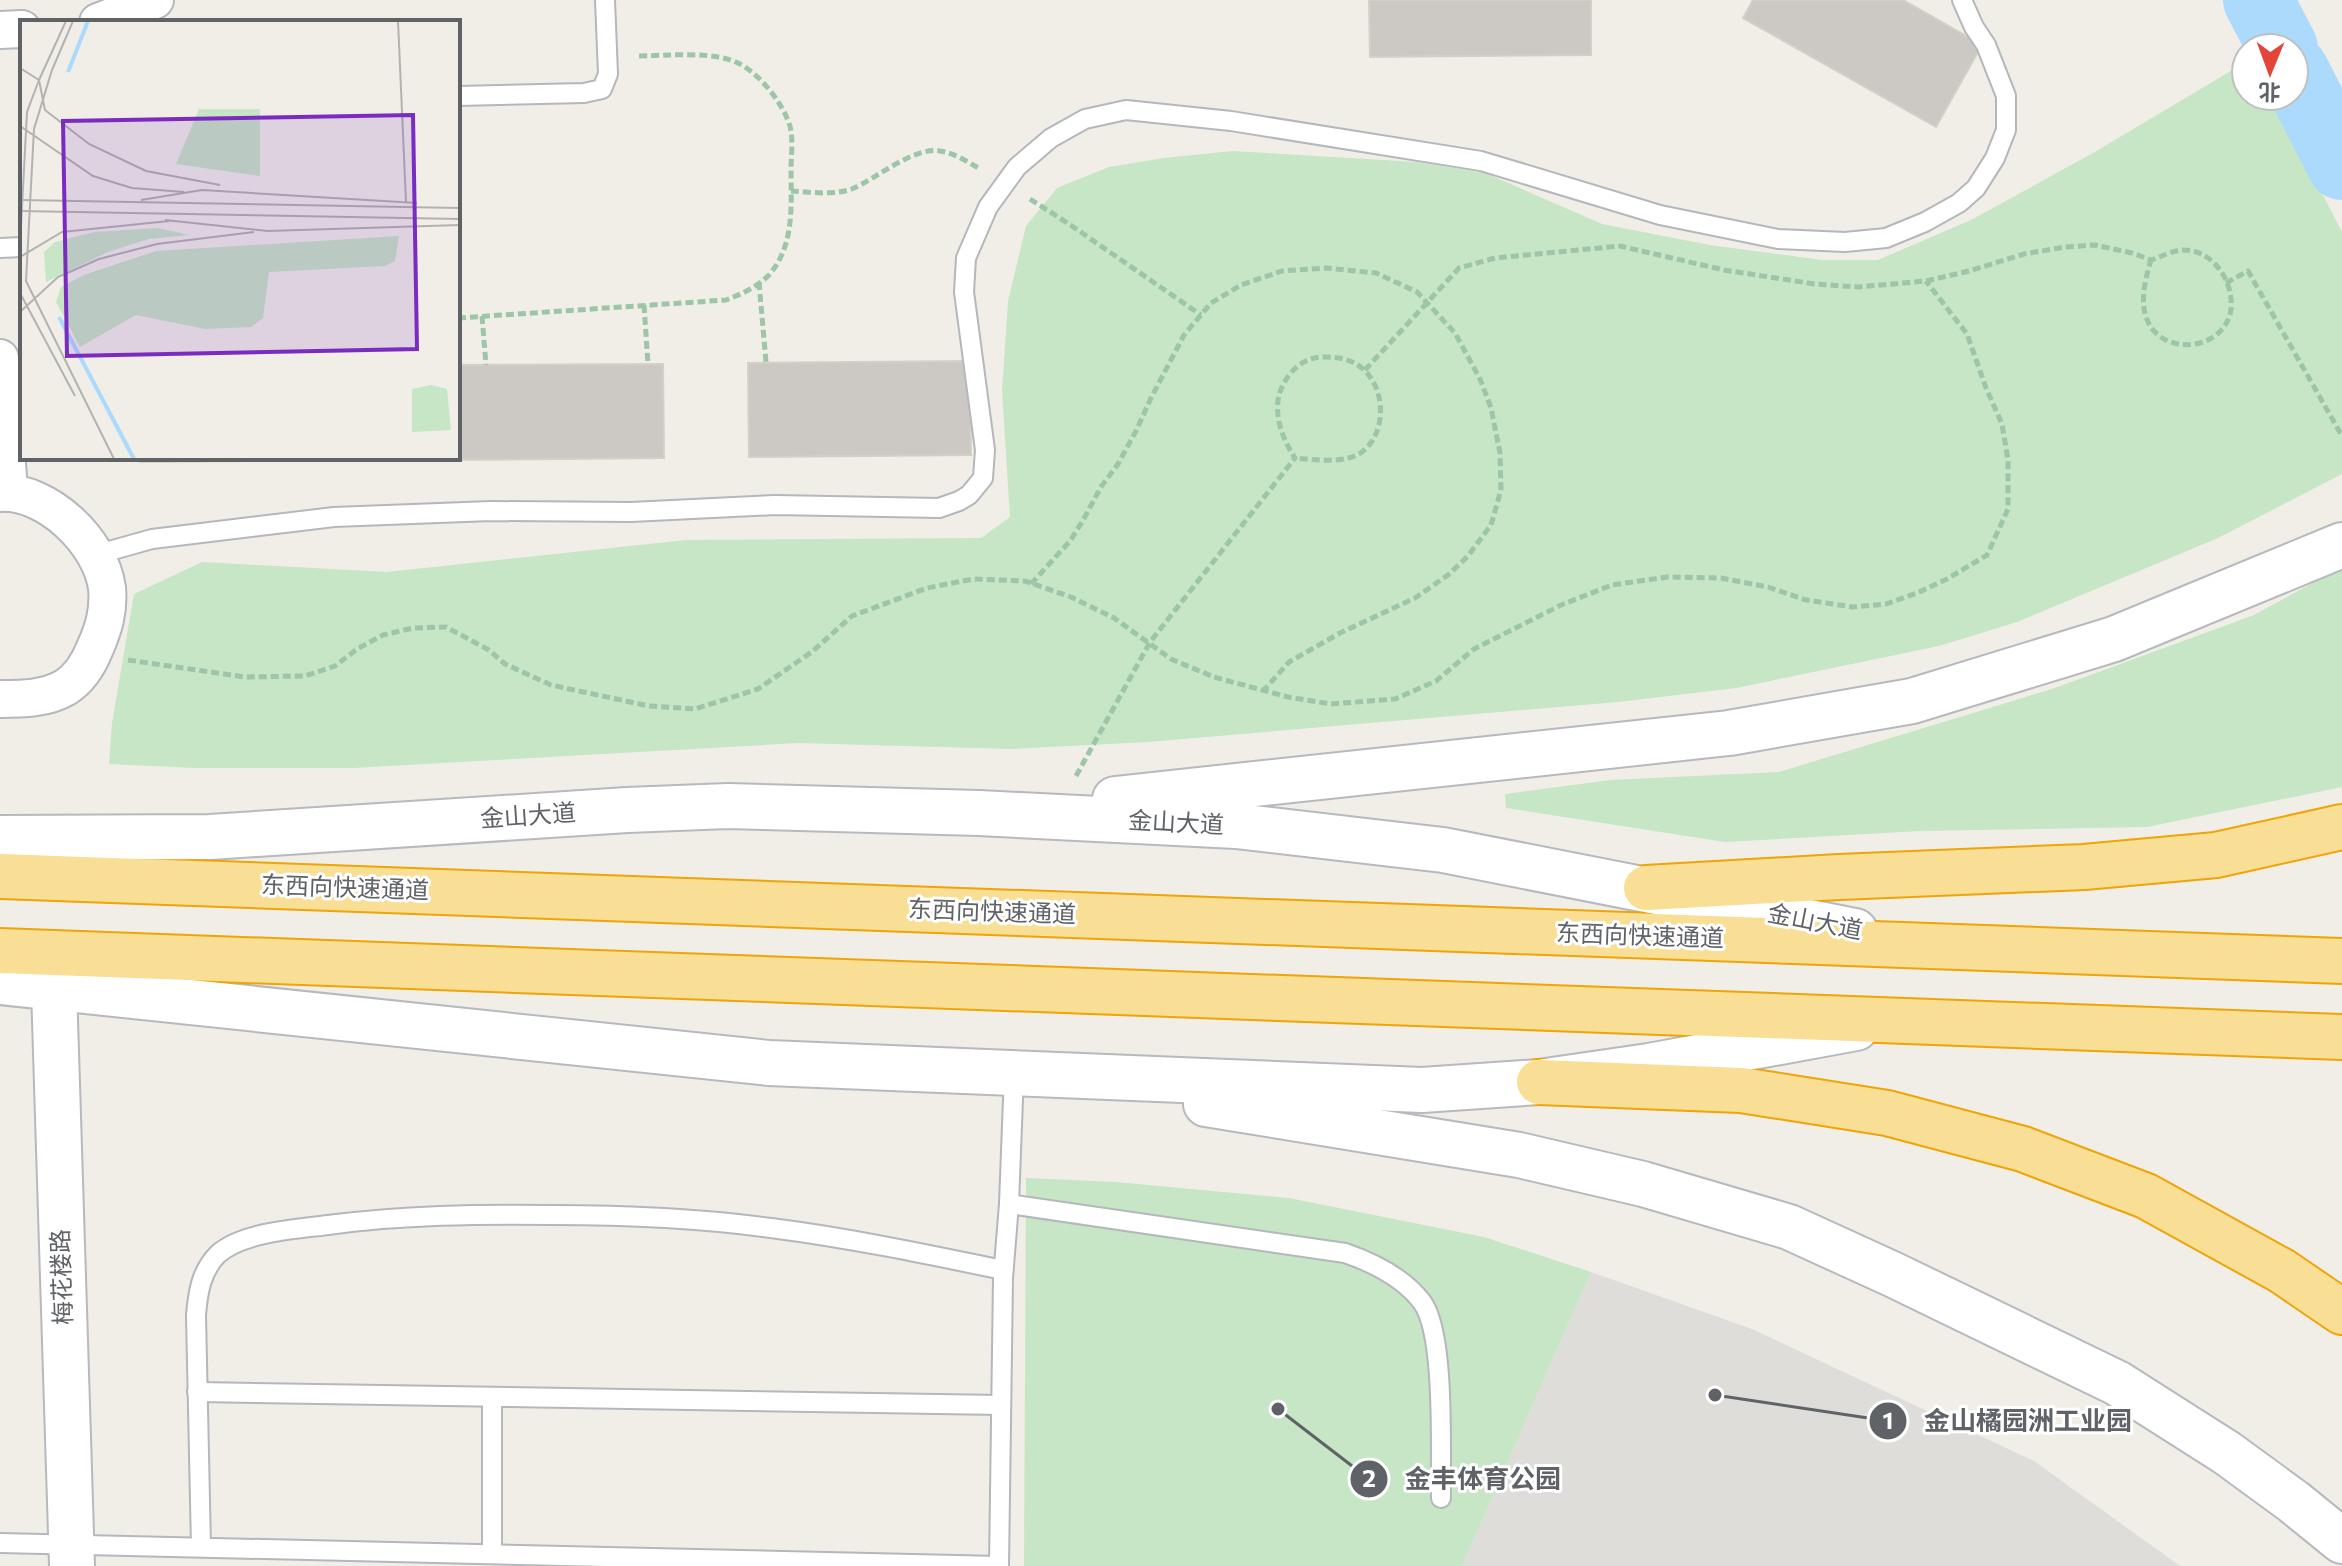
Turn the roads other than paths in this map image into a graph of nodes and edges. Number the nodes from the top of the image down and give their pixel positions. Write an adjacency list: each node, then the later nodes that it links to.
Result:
1 (155, 0): 4 (street)
2 (605, 0): 7 (lane)
3 (1962, 0): 13 (lane)
4 (103, 20)
5 (20, 29): 6 (street)
6 (0, 30)
7 (460, 96)
8 (20, 247): 9 (lane)
9 (0, 248)
10 (0, 358): 11 (street)
11 (5, 493): 13 (street)
12 (2342, 545): 15 (main road)
13 (95, 555): 14 (street)
14 (0, 699)
15 (979, 813): 17 (main road, 金山大道); 19 (main road, 金山大道)
16 (2342, 827): 19 (highway)
17 (0, 838)
18 (0, 876): 20 (highway, 东西向快速通道)
19 (1646, 888): 20 (main road, 金山大道)
20 (1985, 948): 22 (highway, 金山大道)
21 (0, 951): 25 (highway)
22 (2342, 961)
23 (0, 982): 24 (main road)
24 (54, 988): 27 (main road); 40 (main road, 梅花楼路)
25 (1983, 1025): 26 (highway); 28 (main road)
26 (2342, 1037)
27 (1014, 1073): 28 (main road); 29 (lane); 36 (main road)
28 (1539, 1082): 31 (highway)
29 (1009, 1204): 30 (lane); 35 (lane)
30 (1003, 1270): 32 (lane); 34 (lane)
31 (2342, 1312)
32 (197, 1392): 33 (lane); 38 (lane)
33 (492, 1397): 34 (lane); 39 (lane)
34 (1001, 1405): 39 (lane)
35 (1441, 1498)
36 (2342, 1541)
37 (0, 1543): 40 (lane)
38 (201, 1547): 39 (lane); 40 (lane)
39 (492, 1554)
40 (71, 1555)

